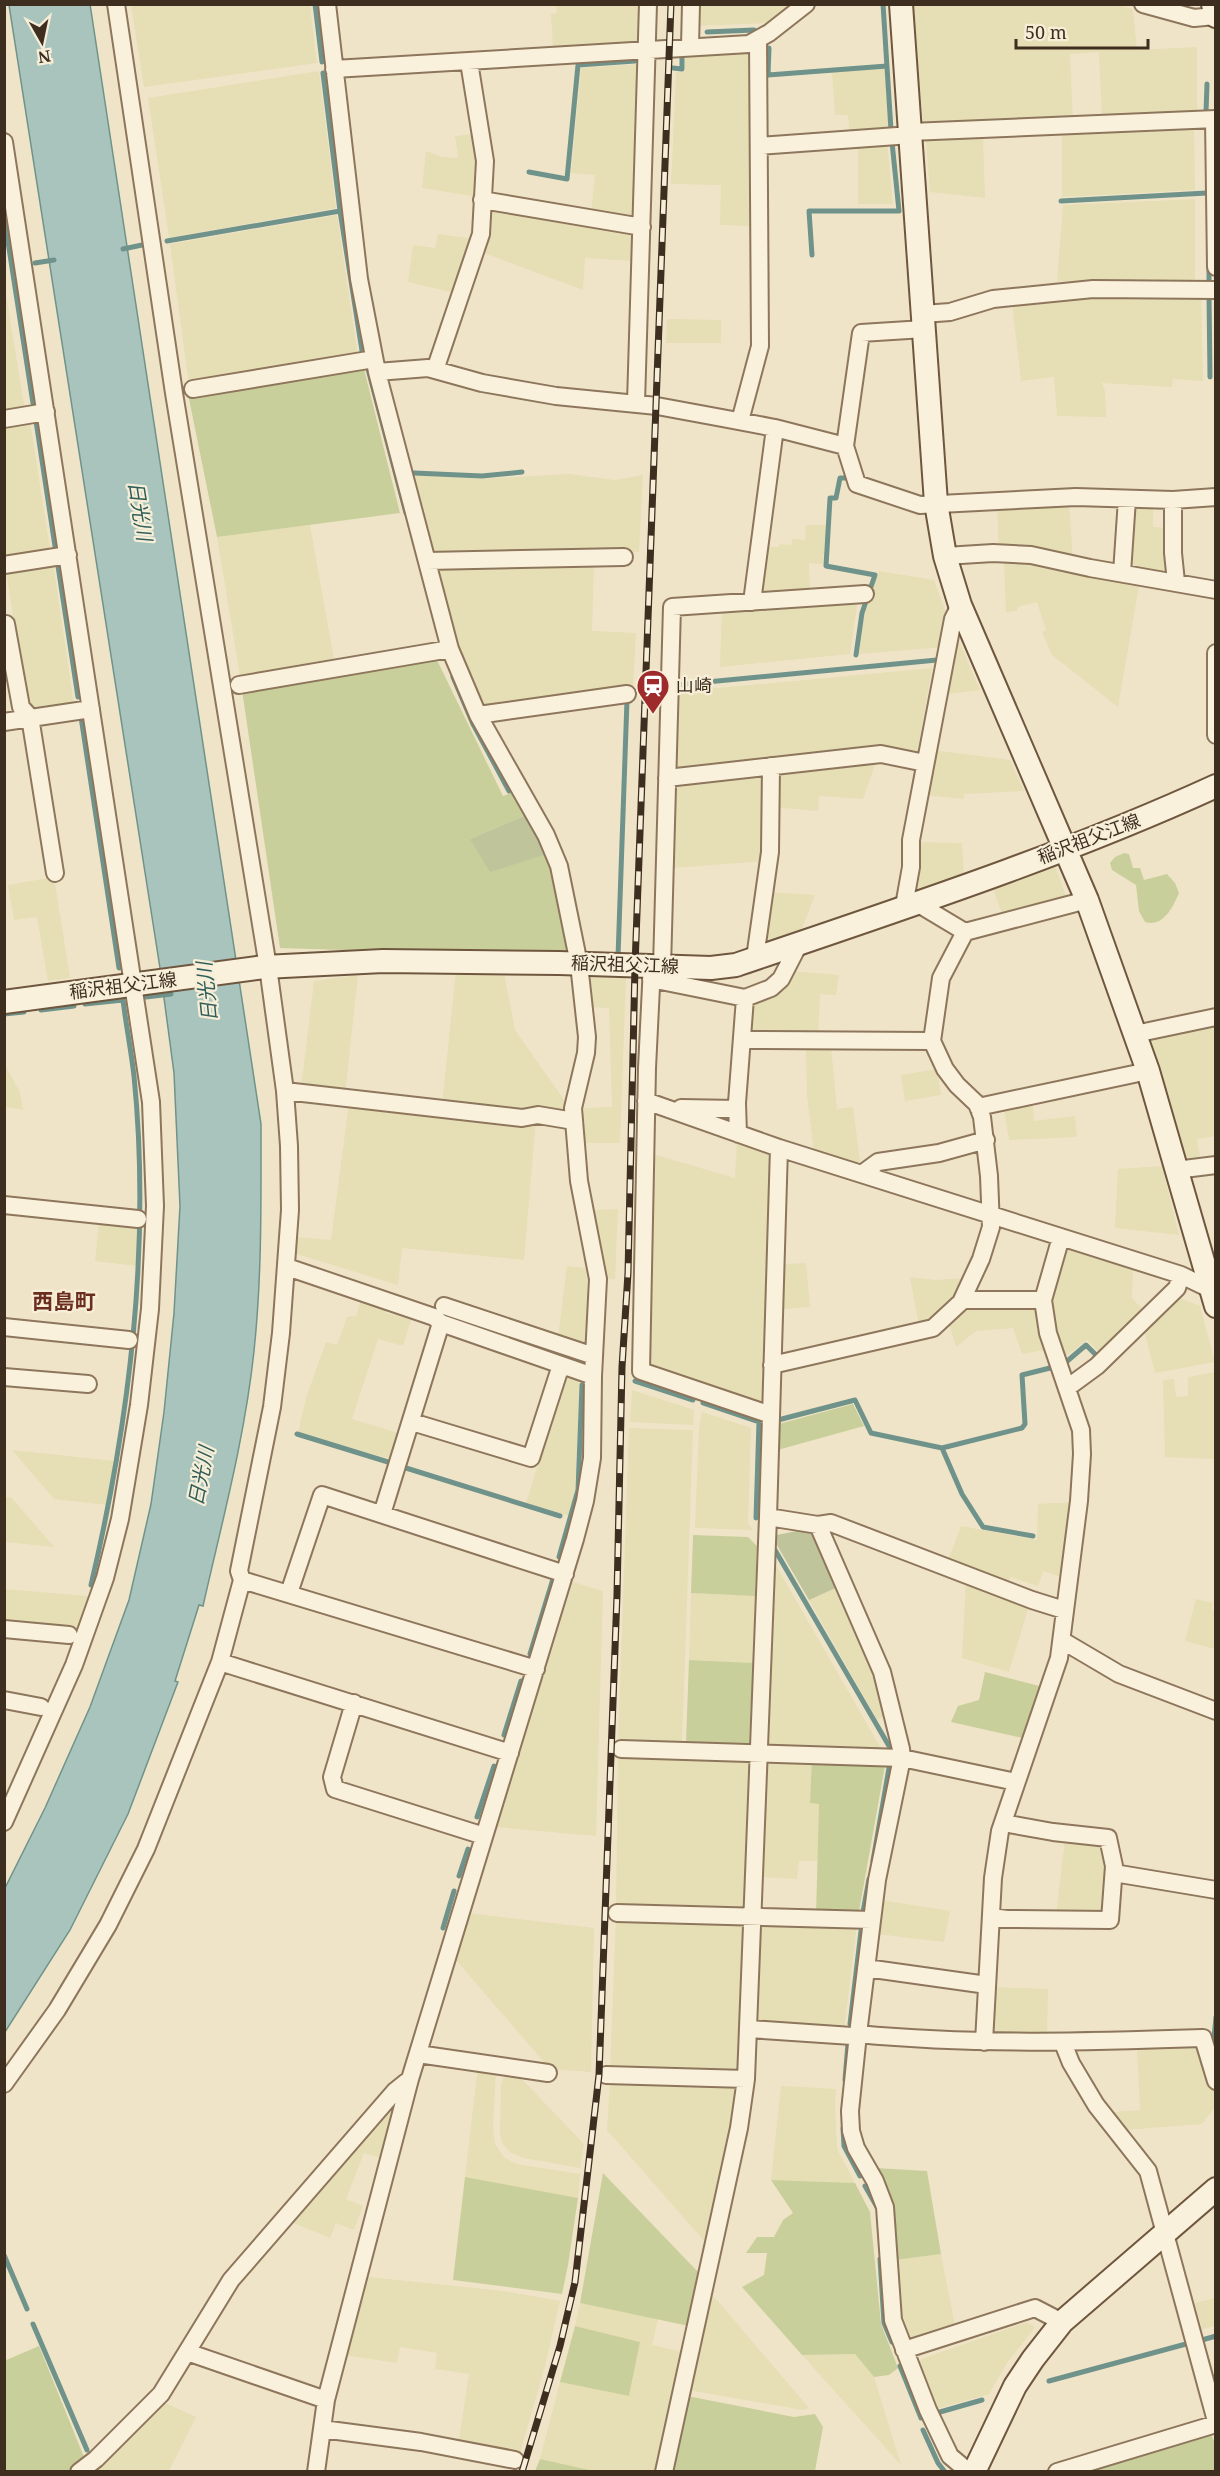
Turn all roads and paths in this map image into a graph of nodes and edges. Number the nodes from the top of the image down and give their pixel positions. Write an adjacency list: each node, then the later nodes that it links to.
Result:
1 (116, 4): 71 (street)
2 (327, 4): 14 (street)
3 (648, 4): 12 (street)
4 (691, 4): 11 (street)
5 (806, 4): 10 (street)
6 (901, 4): 16 (street)
7 (1143, 4): 9 (street)
8 (1213, 4): 9 (street)
9 (1215, 16)
10 (758, 40): 11 (street); 18 (street)
11 (690, 46): 12 (street)
12 (646, 49): 13 (street); 20 (street)
13 (469, 62): 14 (street); 19 (street)
14 (334, 69): 24 (street)
15 (1215, 119): 16 (street); 21 (street)
16 (910, 134): 18 (street); 23 (street)
17 (4, 142): 28 (street)
18 (759, 146): 30 (street)
19 (482, 200): 20 (street); 25 (street)
20 (642, 227): 27 (street)
21 (1215, 267)
22 (1215, 290): 23 (street)
23 (923, 321): 32 (street); 36 (street)
24 (376, 366): 25 (street); 26 (street); 40 (street)
25 (435, 370): 27 (street)
26 (193, 389)
27 (636, 403): 30 (street)
28 (46, 412): 29 (street); 37 (street)
29 (4, 419)
30 (740, 421): 31 (street)
31 (775, 428): 32 (street); 46 (street)
32 (845, 446): 36 (street)
33 (1215, 497): 35 (street)
34 (1127, 499): 35 (street); 36 (street); 42 (street)
35 (1173, 500): 43 (street)
36 (936, 503): 38 (street)
37 (68, 555): 41 (street); 54 (street)
38 (945, 556): 42 (street); 47 (street)
39 (624, 557): 40 (street)
40 (427, 561): 49 (street)
41 (4, 565)
42 (1122, 573): 43 (street)
43 (1176, 582): 44 (street)
44 (1215, 590)
45 (865, 594): 46 (street)
46 (752, 602): 61 (street)
47 (960, 605): 59 (street); 63 (street)
48 (6, 624): 56 (street)
49 (450, 649): 51 (street); 55 (street)
50 (1215, 654): 53 (street)
51 (239, 686)
52 (627, 694): 55 (street)
53 (1215, 694): 58 (street)
54 (91, 709): 56 (street); 73 (street)
55 (478, 715): 70 (street)
56 (30, 717): 57 (street); 64 (street)
57 (4, 722)
58 (1215, 735)
59 (925, 763): 60 (street); 66 (street)
60 (771, 766): 61 (street); 69 (street)
61 (666, 778): 72 (street)
62 (1215, 786): 63 (street, 稲沢祖父江線)
63 (1066, 848): 65 (street); 66 (street, 稲沢祖父江線)
64 (55, 873)
65 (1087, 900): 67 (street); 77 (street)
66 (910, 904): 67 (street); 68 (street, 稲沢祖父江線)
67 (965, 932): 79 (street)
68 (799, 944): 69 (street, 稲沢祖父江線); 74 (street)
69 (755, 958): 72 (street, 稲沢祖父江線)
70 (579, 964): 71 (street, 稲沢祖父江線); 72 (street, 稲沢祖父江線); 86 (street)
71 (266, 967): 73 (street, 稲沢祖父江線); 81 (street)
72 (655, 971): 74 (street); 82 (street)
73 (136, 984): 75 (street, 稲沢祖父江線); 136 (street)
74 (745, 998): 78 (street)
75 (4, 1002)
76 (1215, 1017): 77 (street)
77 (1135, 1034): 80 (street)
78 (742, 1040): 79 (street); 85 (street)
79 (932, 1041): 83 (street)
80 (1148, 1071): 83 (street); 91 (street)
81 (285, 1091): 86 (street); 97 (street)
82 (646, 1101): 84 (street); 113 (street)
83 (978, 1107): 88 (street)
84 (667, 1108): 85 (street); 87 (street)
85 (737, 1108): 87 (street)
86 (574, 1121): 106 (street)
87 (738, 1134): 89 (street)
88 (986, 1140): 92 (street); 94 (street)
89 (779, 1148): 92 (street); 108 (street)
90 (1215, 1164): 91 (street)
91 (1176, 1170): 99 (street)
92 (863, 1173): 94 (street)
93 (4, 1205): 95 (street)
94 (991, 1214): 96 (street); 100 (street)
95 (138, 1219)
96 (1061, 1237): 98 (street); 101 (street)
97 (287, 1267): 103 (street); 119 (street)
98 (1181, 1275): 99 (street); 112 (street)
99 (1214, 1295)
100 (963, 1300): 101 (street); 108 (street)
101 (1043, 1300): 112 (street)
102 (444, 1306): 106 (street)
103 (441, 1323): 107 (street); 114 (street)
104 (4, 1327): 105 (street)
105 (129, 1340)
106 (594, 1356): 109 (street)
107 (561, 1365): 109 (street); 114 (street)
108 (772, 1365): 113 (street)
109 (593, 1376): 118 (street)
110 (4, 1377): 111 (street)
111 (88, 1384)
112 (1067, 1388): 121 (street)
113 (771, 1415): 116 (street)
114 (412, 1422): 115 (street)
115 (382, 1514): 118 (street); 120 (street)
116 (768, 1517): 117 (street); 133 (street)
117 (818, 1525): 121 (street); 134 (street)
118 (565, 1574): 126 (street)
119 (242, 1580): 120 (street); 125 (street)
120 (289, 1593): 126 (street)
121 (1064, 1610): 124 (street)
122 (4, 1629): 123 (street)
123 (69, 1635)
124 (1063, 1641): 130 (street); 135 (street)
125 (220, 1662): 128 (street); 157 (street)
126 (536, 1669): 132 (street)
127 (4, 1700): 129 (street)
128 (354, 1703): 132 (street); 138 (street)
129 (41, 1707)
130 (1215, 1711)
131 (621, 1749): 133 (street)
132 (510, 1753): 138 (street)
133 (757, 1753): 134 (street); 142 (street)
134 (902, 1758): 135 (street); 144 (street)
135 (1016, 1782): 137 (street)
136 (4, 1822)
137 (1002, 1823): 139 (street); 143 (street)
138 (484, 1836): 151 (street)
139 (1114, 1873): 140 (street); 143 (street)
140 (1215, 1890)
141 (617, 1913): 142 (street)
142 (753, 1916): 144 (street); 147 (street)
143 (991, 1917): 146 (street)
144 (872, 1920): 145 (street)
145 (866, 1968): 146 (street); 148 (street)
146 (987, 1985): 149 (street)
147 (749, 2029): 148 (street); 155 (street)
148 (858, 2034): 149 (street); 161 (street)
149 (984, 2042): 150 (street)
150 (1063, 2043): 156 (street); 159 (street)
151 (418, 2054): 152 (street); 154 (street)
152 (548, 2073)
153 (606, 2075): 155 (street)
154 (410, 2079): 162 (street); 163 (street)
155 (746, 2079): 169 (street)
156 (1215, 2081)
157 (4, 2084)
158 (1215, 2189): 159 (street)
159 (1164, 2234): 160 (street); 164 (street)
160 (1062, 2322): 161 (street); 171 (street)
161 (904, 2350): 170 (street)
162 (187, 2352): 163 (street); 167 (street)
163 (326, 2400): 165 (street)
164 (1215, 2422): 172 (street)
165 (322, 2429): 166 (street); 168 (street)
166 (515, 2460)
167 (79, 2472)
168 (316, 2472)
169 (664, 2472)
170 (969, 2472)
171 (974, 2472)
172 (1057, 2472)

